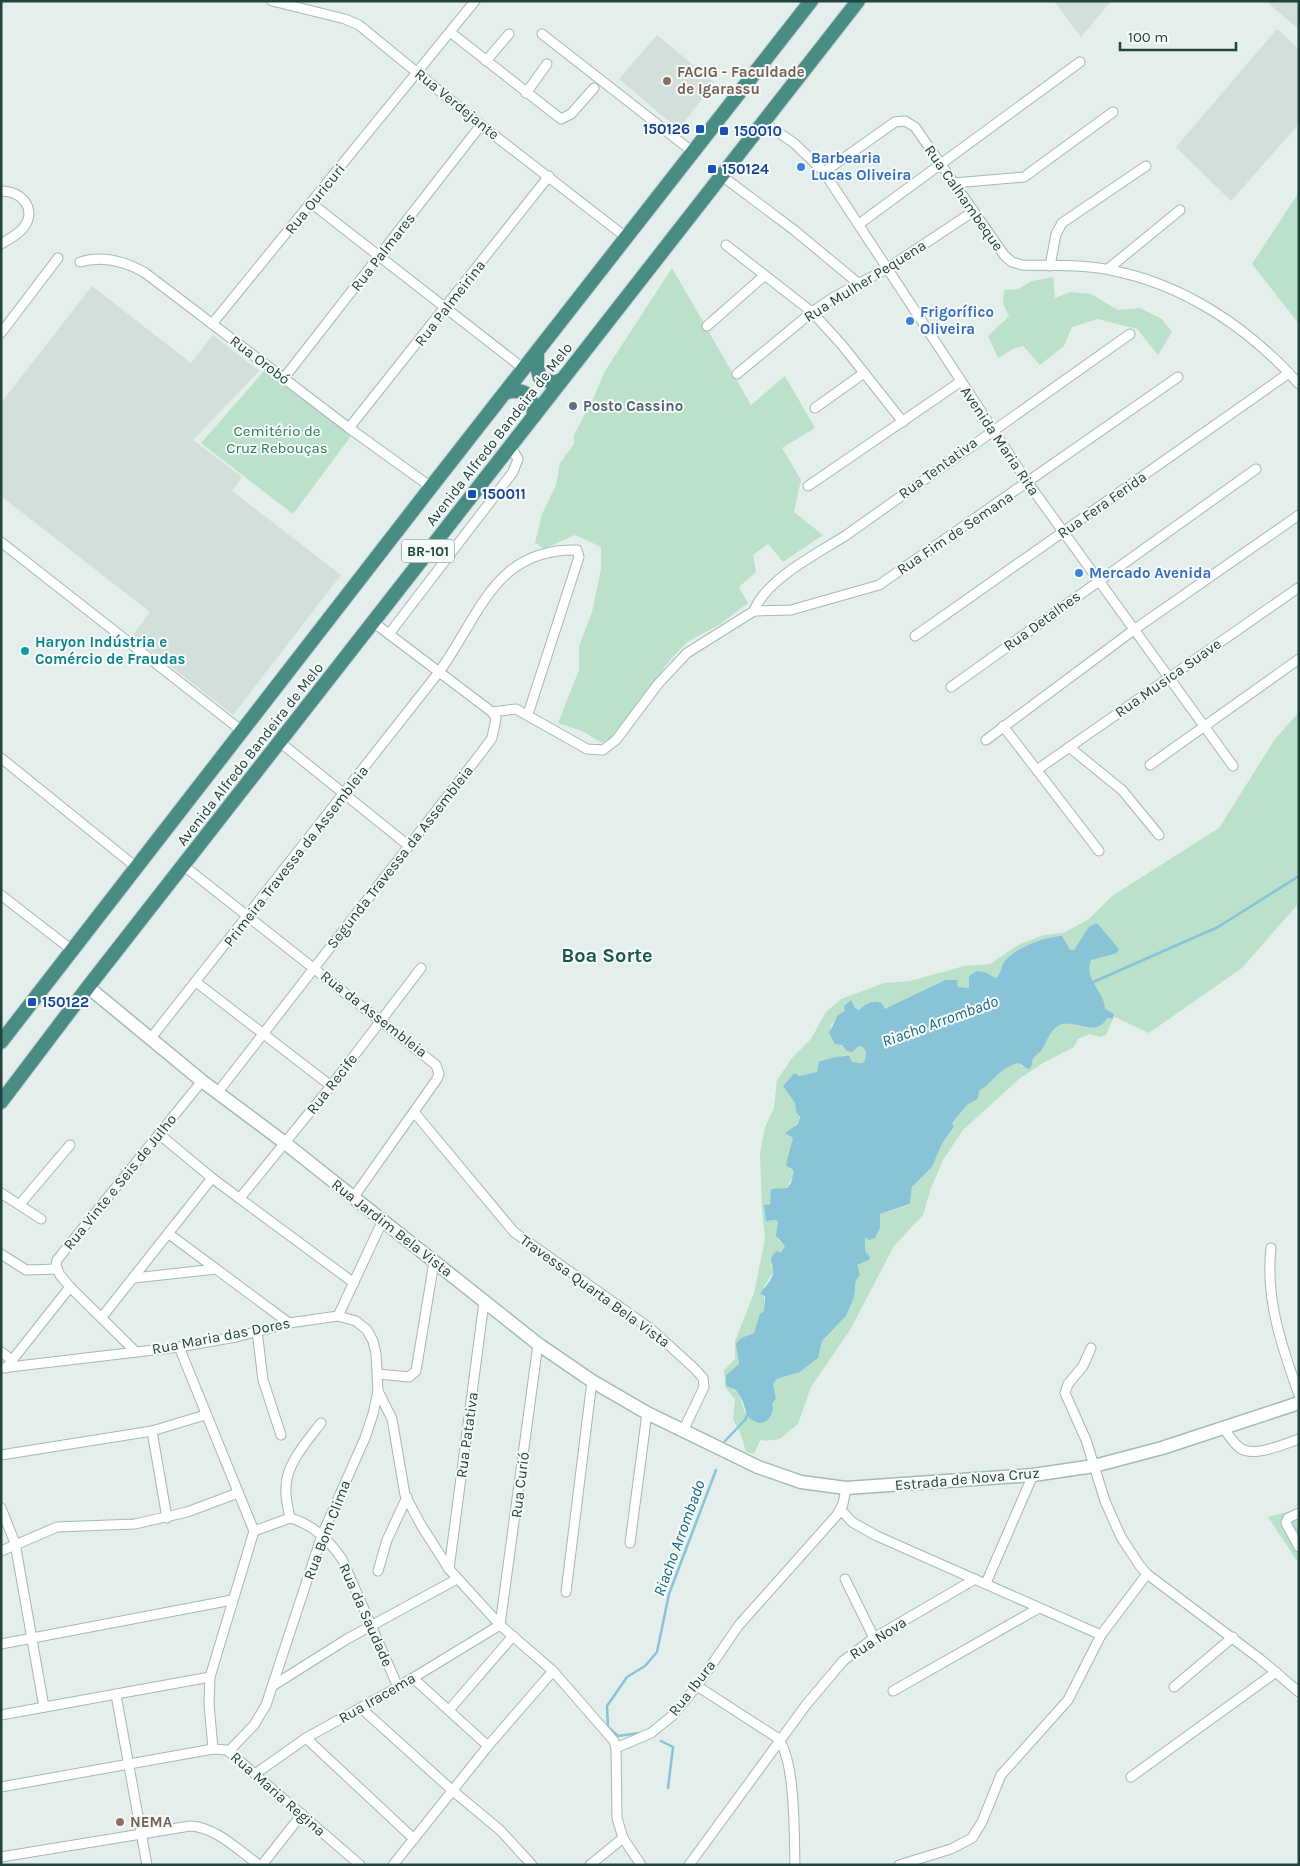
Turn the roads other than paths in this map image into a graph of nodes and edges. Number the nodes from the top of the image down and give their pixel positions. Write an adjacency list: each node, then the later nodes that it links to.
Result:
1 (272, 1): 11 (street, Rua Verdejante)
2 (475, 1): 5 (street, Rua Ouricuri)
3 (811, 1): 17 (highway, Avenida Alfredo Bandeira de Melo / BR-101)
4 (858, 1): 15 (highway, Avenida Alfredo Bandeira de Melo / BR-101)
5 (450, 32): 8 (street); 11 (street, Rua Ouricuri)
6 (509, 34): 8 (street)
7 (542, 34): 17 (street)
8 (486, 61): 13 (street)
9 (1080, 62): 18 (street)
10 (547, 64): 13 (street)
11 (416, 72): 16 (street, Rua Verdejante); 25 (street, Rua Ouricuri)
12 (594, 88): 13 (street)
13 (526, 93)
14 (1113, 112): 23 (street)
15 (763, 122): 20 (street, Avenida Maria Rita); 22 (highway, Avenida Alfredo Bandeira de Melo / BR-101)
16 (481, 126): 21 (street, Rua Verdejante); 32 (street, Rua Palmares)
17 (693, 152): 29 (highway, Avenida Alfredo Bandeira de Melo / BR-101)
18 (940, 164): 20 (street, Rua Calhambeque); 23 (street, Rua Calhambeque); 28 (street)
19 (1146, 166): 35 (street)
20 (824, 172): 28 (street, Avenida Maria Rita)
21 (549, 176): 29 (street, Rua Verdejante); 40 (street, Rua Palmeirina)
22 (722, 176): 39 (street); 53 (highway, Avenida Alfredo Bandeira de Melo / BR-101)
23 (954, 182): 27 (street, Rua Calhambeque)
24 (1, 191): 30 (street)
25 (311, 203): 32 (street); 42 (street, Rua Ouricuri)
26 (1180, 210): 37 (street)
27 (974, 212): 35 (street, Rua Calhambeque); 36 (street, Rua Mulher Pequena)
28 (859, 224): 36 (street, Avenida Maria Rita)
29 (627, 238): 46 (highway, Avenida Alfredo Bandeira de Melo / BR-101)
30 (1, 244)
31 (726, 245): 38 (street)
32 (380, 257): 40 (street); 52 (street, Rua Palmares)
33 (58, 258): 44 (street)
34 (80, 262): 42 (street, Rua Orobó)
35 (1050, 266): 37 (street, Rua Calhambeque)
36 (888, 268): 39 (street, Rua Mulher Pequena); 54 (street, Avenida Maria Rita)
37 (1108, 269): 49 (street, Rua Calhambeque)
38 (764, 276): 41 (street); 43 (street)
39 (858, 283): 41 (street, Rua Mulher Pequena)
40 (446, 309): 47 (street); 60 (street, Rua Palmeirina)
41 (812, 312): 48 (street); 50 (street, Rua Mulher Pequena)
42 (212, 324): 52 (street, Rua Orobó)
43 (707, 326)
44 (1, 333)
45 (1130, 334): 61 (street, Rua Tentativa)
46 (537, 352): 47 (highway, Avenida Alfredo Bandeira de Melo / BR-101); 53 (highway)
47 (524, 369): 56 (highway, Avenida Alfredo Bandeira de Melo / BR-101)
48 (864, 373): 57 (street); 59 (street)
49 (1289, 373): 55 (street, Rua Calhambeque); 68 (street, Rua Fera Ferida)
50 (737, 374)
51 (1178, 377): 64 (street, Rua Fim de Semana)
52 (284, 378): 60 (street, Rua Orobó)
53 (561, 380): 58 (highway, Avenida Alfredo Bandeira de Melo / BR-101)
54 (960, 382): 59 (street); 61 (street, Avenida Maria Rita)
55 (1299, 384)
56 (506, 392): 58 (highway); 66 (highway, Avenida Alfredo Bandeira de Melo / BR-101)
57 (814, 408)
58 (534, 416): 62 (highway, Avenida Alfredo Bandeira de Melo / BR-101)
59 (903, 422): 65 (street)
60 (349, 428): 66 (street, Rua Orobó)
61 (991, 430): 64 (street, Avenida Maria Rita); 72 (street, Rua Tentativa)
62 (510, 446): 73 (highway, Avenida Alfredo Bandeira de Melo / BR-101); 75 (street)
63 (1256, 469): 70 (street, Rua Detalhes)
64 (1028, 483): 68 (street, Avenida Maria Rita); 72 (street, Rua Fim de Semana)
65 (808, 486)
66 (431, 487): 85 (highway, Avenida Alfredo Bandeira de Melo / BR-101)
67 (1299, 515): 74 (street)
68 (1063, 532): 70 (street, Avenida Maria Rita); 76 (street, Rua Fera Ferida)
69 (1, 542): 85 (street)
70 (1099, 580): 74 (street, Avenida Maria Rita); 80 (street, Rua Detalhes)
71 (1298, 588): 79 (street, Rua Musica Suave)
72 (754, 611): 82 (street)
73 (373, 622): 75 (street); 87 (highway, Avenida Alfredo Bandeira de Melo / BR-101)
74 (1135, 629): 79 (street, Avenida Maria Rita); 83 (street)
75 (389, 634): 78 (street)
76 (915, 636)
77 (1299, 659): 84 (street)
78 (439, 672): 81 (street); 82 (street, Primeira Travessa da Assembleia); 93 (street, Primeira Travessa da Assembleia)
79 (1168, 677): 84 (street, Avenida Maria Rita); 88 (street, Rua Musica Suave)
80 (951, 687)
81 (492, 712): 82 (street); 95 (street, Segunda Travessa da Assembleia)
82 (528, 714)
83 (1003, 726): 86 (street); 92 (street)
84 (1203, 726): 90 (street); 91 (street, Avenida Maria Rita)
85 (242, 731): 98 (highway, Avenida Alfredo Bandeira de Melo / BR-101)
86 (986, 740)
87 (281, 743): 93 (street); 97 (highway, Avenida Alfredo Bandeira de Melo / BR-101)
88 (1069, 747): 92 (street, Rua Musica Suave); 94 (street)
89 (1, 758): 98 (street)
90 (1150, 765)
91 (1233, 766)
92 (1038, 769): 96 (street)
93 (344, 794): 95 (street); 100 (street, Primeira Travessa da Assembleia)
94 (1159, 835)
95 (409, 846): 102 (street, Segunda Travessa da Assembleia)
96 (1099, 851)
97 (184, 866): 100 (street, Rua da Assembleia); 105 (highway, Avenida Alfredo Bandeira de Melo / BR-101)
98 (136, 867): 101 (highway, Avenida Alfredo Bandeira de Melo / BR-101)
99 (1, 895): 101 (street)
100 (250, 915): 102 (street, Rua da Assembleia); 104 (street, Primeira Travessa da Assembleia)
101 (72, 950): 109 (highway, Avenida Alfredo Bandeira de Melo / BR-101)
102 (314, 968): 106 (street, Rua da Assembleia); 107 (street, Segunda Travessa da Assembleia)
103 (421, 968): 106 (street, Rua Recife)
104 (196, 982): 107 (street); 108 (street, Primeira Travessa da Assembleia)
105 (88, 987): 108 (main road, Rua Jardim Bela Vista); 113 (highway, Avenida Alfredo Bandeira de Melo / BR-101)
106 (381, 1019): 111 (street, Rua Recife); 114 (street, Rua da Assembleia)
107 (263, 1034): 111 (street); 112 (street, Segunda Travessa da Assembleia)
108 (152, 1038): 110 (main road, Rua Jardim Bela Vista)
109 (1, 1042)
110 (202, 1081): 112 (main road, Rua Jardim Bela Vista); 115 (street, Rua Vinte e Seis de Julho)
111 (331, 1086): 116 (street, Rua Recife)
112 (218, 1092): 116 (main road, Rua Jardim Bela Vista)
113 (1, 1102)
114 (414, 1112): 121 (street, Rua da Assembleia); 156 (street, Travessa Quarta Bela Vista)
115 (159, 1134): 118 (street); 129 (street, Rua Vinte e Seis de Julho)
116 (285, 1143): 120 (street, Rua Recife); 121 (main road, Rua Jardim Bela Vista)
117 (70, 1145): 122 (street)
118 (212, 1178): 120 (street); 125 (street)
119 (1, 1193): 122 (street)
120 (240, 1198): 132 (street)
121 (353, 1198): 124 (main road, Rua Jardim Bela Vista)
122 (20, 1204): 123 (street)
123 (40, 1219)
124 (382, 1222): 128 (main road, Rua Jardim Bela Vista); 132 (street)
125 (168, 1234): 130 (street); 131 (street)
126 (1271, 1248): 149 (street)
127 (1, 1254): 129 (street)
128 (434, 1262): 134 (main road, Rua Jardim Bela Vista); 146 (street)
129 (57, 1269): 133 (street, Rua Vinte e Seis de Julho)
130 (216, 1269): 131 (street); 137 (street)
131 (134, 1278): 136 (street)
132 (354, 1283): 135 (street)
133 (70, 1287): 136 (street, Rua Vinte e Seis de Julho); 144 (street)
134 (484, 1302): 139 (main road, Rua Jardim Bela Vista); 177 (street, Rua Patativa)
135 (338, 1316): 137 (street, Rua Maria das Dores); 146 (street, Rua Bom Clima)
136 (102, 1317): 143 (street, Rua Vinte e Seis de Julho)
137 (289, 1323): 138 (street, Rua Maria das Dores)
138 (257, 1331): 140 (street, Rua Maria das Dores); 157 (street)
139 (538, 1344): 147 (main road, Rua Jardim Bela Vista); 187 (street, Rua Curió)
140 (179, 1347): 143 (street, Rua Maria das Dores); 152 (street)
141 (1091, 1348): 161 (street)
142 (1, 1352): 144 (street)
143 (136, 1352): 145 (street, Rua Maria das Dores)
144 (12, 1360): 145 (street)
145 (4, 1368)
146 (378, 1374): 148 (street, Rua Bom Clima)
147 (592, 1381): 151 (main road, Rua Jardim Bela Vista); 184 (street)
148 (378, 1390): 165 (street); 172 (street, Rua Bom Clima)
149 (1299, 1395)
150 (1299, 1403): 154 (main road, Estrada de Nova Cruz)
151 (646, 1413): 156 (main road, Rua Jardim Bela Vista); 174 (street)
152 (205, 1415): 155 (street); 164 (street)
153 (321, 1423): 170 (street)
154 (1224, 1429): 158 (street); 161 (main road, Estrada de Nova Cruz)
155 (152, 1431): 160 (street); 169 (street)
156 (683, 1431): 159 (main road, Rua Jardim Bela Vista)
157 (281, 1435)
158 (1299, 1439)
159 (712, 1445): 163 (main road, Estrada de Nova Cruz)
160 (1, 1455)
161 (1094, 1466): 162 (main road, Estrada de Nova Cruz); 179 (street)
162 (1033, 1475): 163 (main road, Estrada de Nova Cruz); 183 (street)
163 (846, 1488): 167 (street, Rua Ibura)
164 (238, 1493): 169 (street); 171 (street)
165 (406, 1497): 177 (street); 178 (street)
166 (1, 1508): 173 (street)
167 (841, 1510): 181 (street); 201 (street, Rua Ibura)
168 (1299, 1513): 175 (street)
169 (167, 1518): 173 (street)
170 (290, 1518): 171 (street); 172 (street, Rua da Saudade)
171 (254, 1531): 185 (street)
172 (322, 1535): 188 (street, Rua da Saudade); 199 (street, Rua Bom Clima)
173 (15, 1543): 176 (street); 193 (street)
174 (630, 1543)
175 (1299, 1547)
176 (1, 1551)
177 (449, 1569): 180 (street)
178 (378, 1571)
179 (1147, 1574): 189 (street); 191 (street)
180 (457, 1579): 187 (street); 188 (street)
181 (976, 1579): 183 (street); 192 (street, Rua Nova)
182 (845, 1580): 192 (street)
183 (986, 1583): 186 (street)
184 (566, 1592)
185 (232, 1600): 193 (street); 197 (street)
186 (1039, 1608): 189 (street); 203 (street)
187 (500, 1625): 190 (street); 198 (street, Rua Iracema)
188 (371, 1627): 199 (street); 200 (street, Rua da Saudade)
189 (1101, 1634): 235 (street)
190 (513, 1636): 195 (street); 208 (street)
191 (1233, 1637): 196 (street); 202 (street)
192 (874, 1638): 211 (street, Rua Nova)
193 (33, 1639): 194 (street); 206 (street)
194 (1, 1644)
195 (552, 1671): 212 (street); 213 (street)
196 (1276, 1672): 204 (street); 218 (street)
197 (210, 1677): 205 (street); 214 (street)
198 (413, 1678): 200 (street, Rua Iracema); 208 (street)
199 (274, 1685): 215 (street, Rua Bom Clima)
200 (398, 1686): 207 (street, Rua Iracema)
201 (697, 1686): 211 (street); 213 (street, Rua Ibura)
202 (1174, 1687)
203 (893, 1690)
204 (1299, 1692)
205 (116, 1695): 206 (street); 216 (street)
206 (44, 1707): 209 (street)
207 (362, 1708): 210 (street, Rua Iracema); 220 (street)
208 (449, 1710): 212 (street)
209 (1, 1714)
210 (306, 1738): 217 (street, Rua Iracema); 224 (street)
211 (781, 1741): 233 (street, Rua Nova); 234 (street)
212 (488, 1746): 220 (street)
213 (616, 1748): 223 (street)
214 (213, 1749): 215 (street, Rua Maria Regina); 216 (street, Rua Maria Regina)
215 (229, 1751): 217 (street, Rua Maria Regina)
216 (128, 1764): 219 (street, Rua Maria Regina); 222 (street)
217 (255, 1774): 221 (street, Rua Maria Regina)
218 (1131, 1777)
219 (1, 1787)
220 (453, 1792): 224 (street); 230 (street)
221 (302, 1814): 227 (street); 228 (street, Rua Maria Regina)
222 (141, 1832): 225 (street); 226 (street); 227 (street)
223 (623, 1838): 231 (street); 232 (street)
224 (414, 1839): 229 (street)
225 (1, 1857)
226 (147, 1865)
227 (260, 1865)
228 (360, 1865)
229 (393, 1865)
230 (532, 1865)
231 (590, 1865)
232 (641, 1865)
233 (689, 1865)
234 (795, 1865)
235 (899, 1865)

